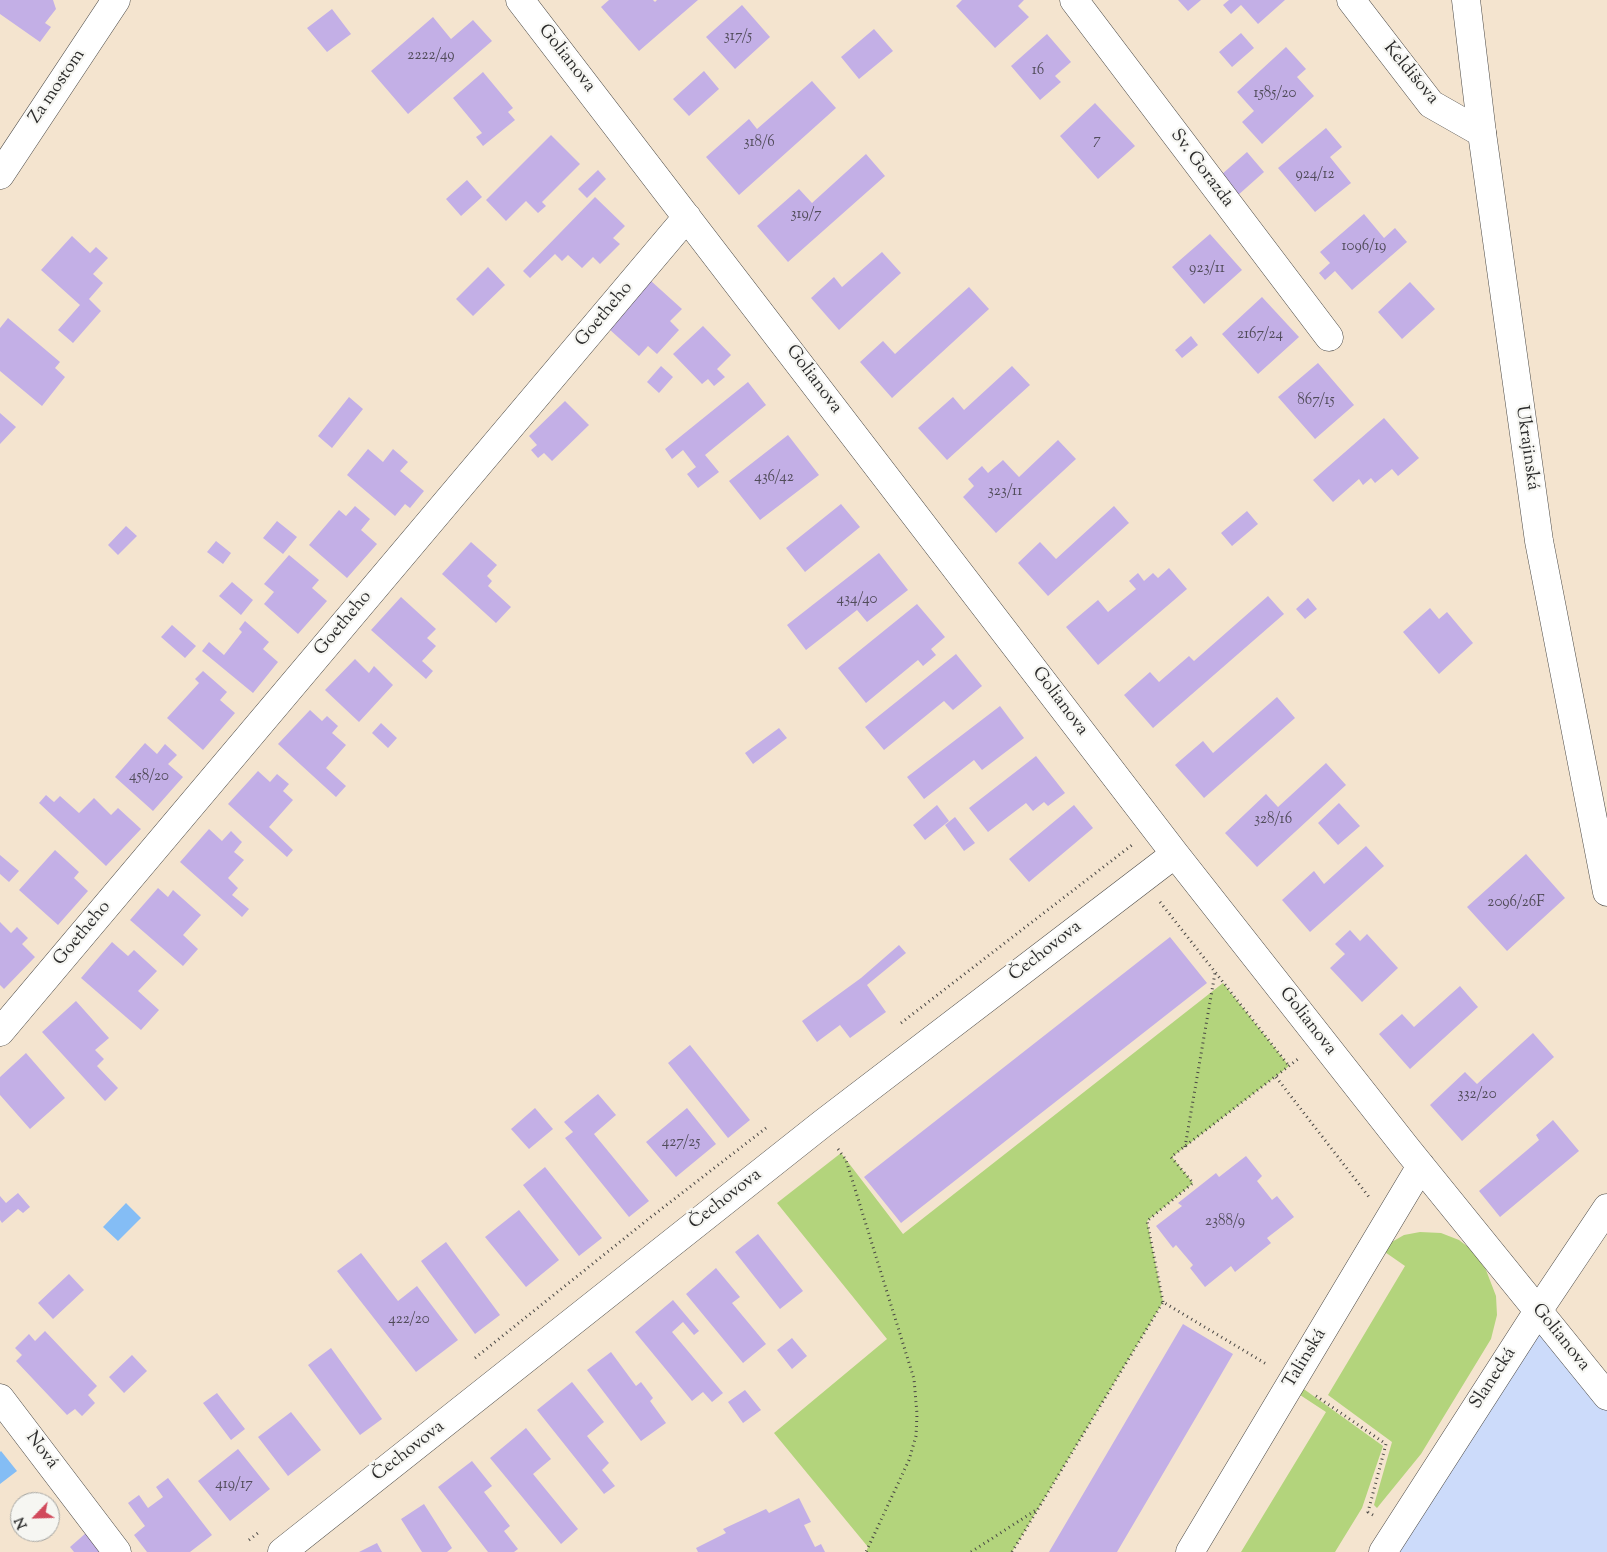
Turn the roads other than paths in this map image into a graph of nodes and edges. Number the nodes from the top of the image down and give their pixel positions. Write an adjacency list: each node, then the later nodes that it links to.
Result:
1 (116, 0): 7 (street, Za mostom)
2 (520, 0): 8 (street, Golianova)
3 (1074, 0): 9 (street, Sv. Gorazda)
4 (1351, 0): 6 (street, Keldišova)
5 (1466, 0): 6 (street, Ukrajinská)
6 (1482, 133): 11 (street, Ukrajinská)
7 (0, 175)
8 (687, 217): 10 (street, Golianova); 12 (street, Goetheho)
9 (1329, 337)
10 (1174, 854): 13 (street, Golianova); 19 (street, Čechovova)
11 (1607, 892)
12 (0, 1032)
13 (1421, 1166): 15 (street, Golianova); 20 (street, Talinská)
14 (1607, 1208): 15 (street, Slanecká)
15 (1538, 1311): 16 (street, Golianova); 21 (street, Slanecká)
16 (1607, 1396)
17 (0, 1398): 18 (street, Nová)
18 (118, 1552)
19 (282, 1552)
20 (1190, 1552)
21 (1383, 1552)

